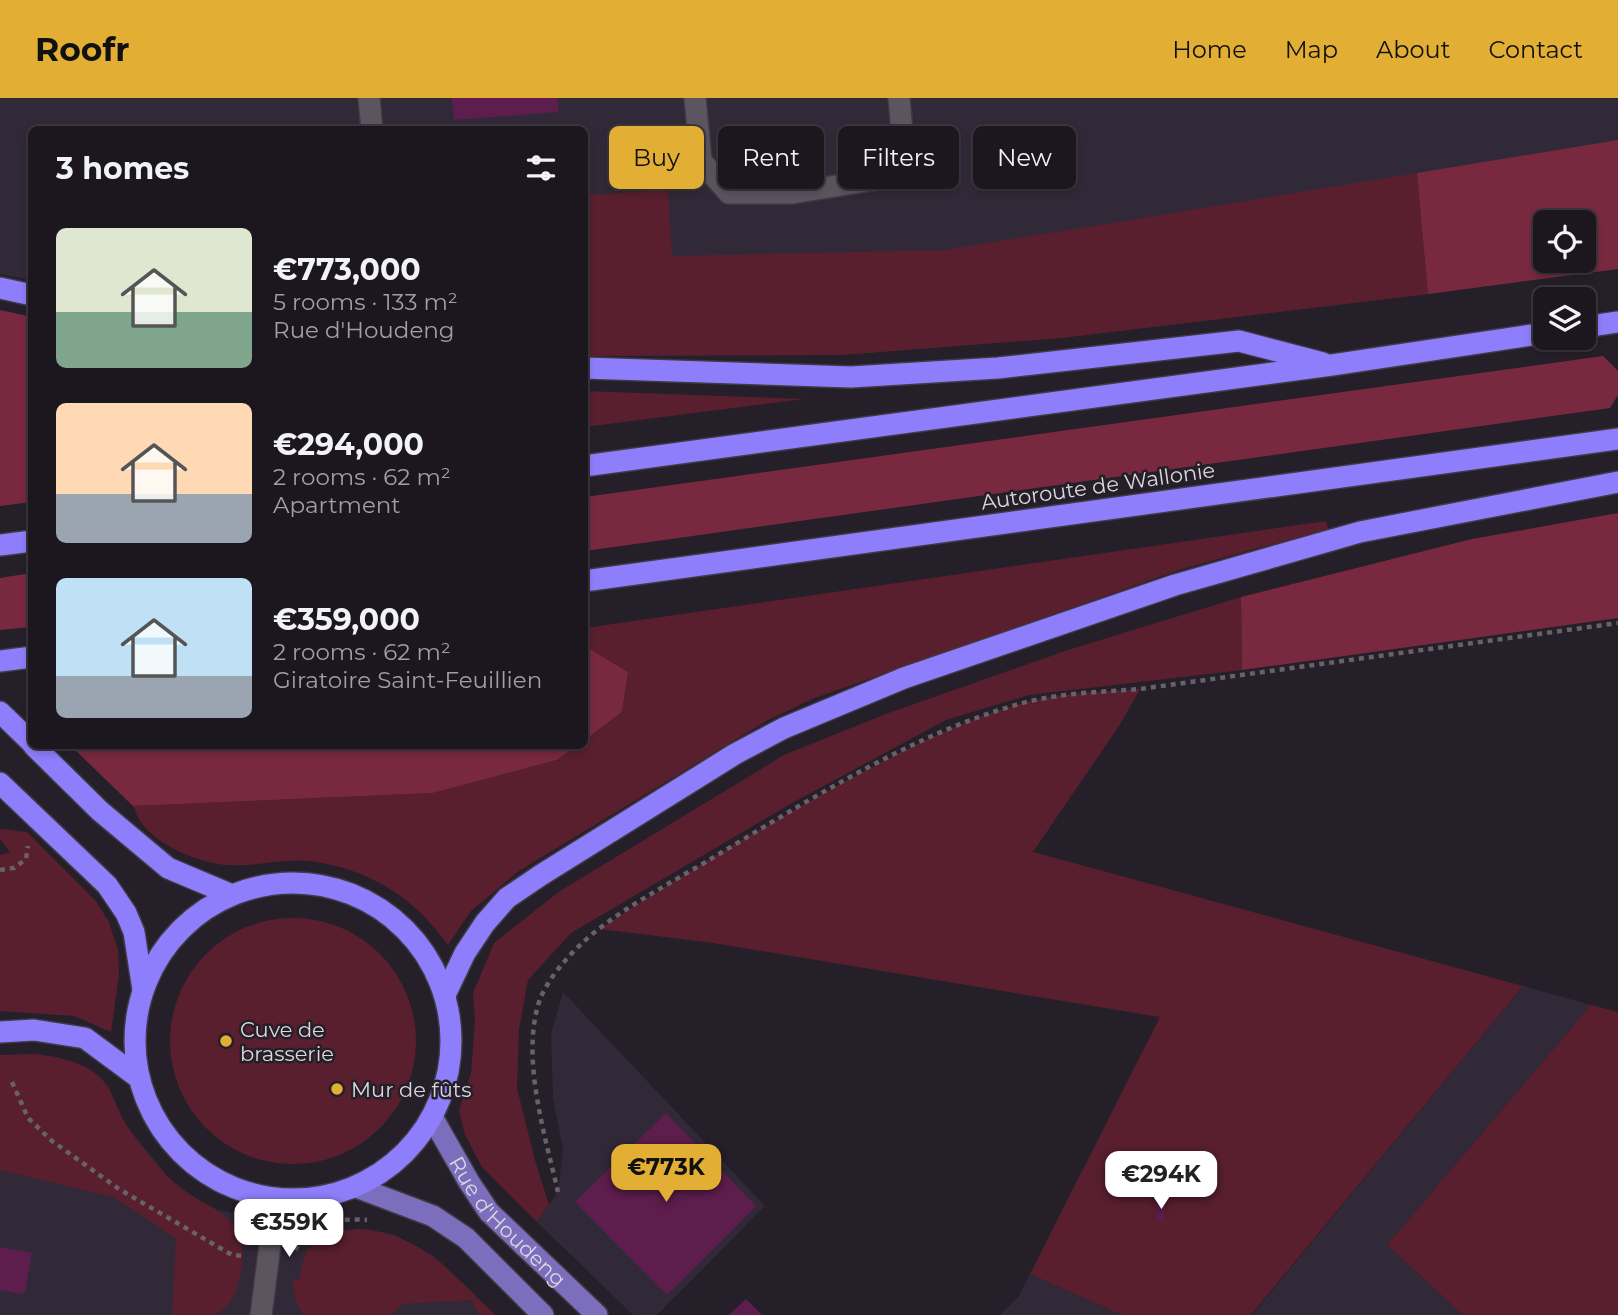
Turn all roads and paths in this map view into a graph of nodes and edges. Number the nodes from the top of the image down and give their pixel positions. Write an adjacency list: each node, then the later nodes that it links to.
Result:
1 (369, 98): 4 (street)
2 (695, 98): 3 (street)
3 (899, 98)
4 (372, 126)
5 (0, 288): 6 (highway)
6 (28, 294)
7 (1618, 322): 8 (highway)
8 (1596, 325)
9 (1533, 335): 10 (highway)
10 (1332, 365): 11 (highway); 13 (highway)
11 (588, 368)
12 (1618, 439): 17 (highway, Autoroute de Wallonie)
13 (588, 465)
14 (1618, 482): 29 (highway)
15 (28, 542): 16 (highway)
16 (0, 545)
17 (588, 580)
18 (1618, 623): 34 (path)
19 (28, 658): 20 (highway)
20 (0, 661)
21 (0, 712): 22 (highway)
22 (28, 739)
23 (38, 749): 27 (highway)
24 (0, 783): 28 (highway)
25 (20, 835): 26 (path)
26 (0, 870)
27 (232, 895): 28 (highway); 29 (highway)
28 (143, 990): 31 (highway)
29 (445, 995): 32 (highway)
30 (0, 1032): 31 (highway)
31 (139, 1078): 35 (highway)
32 (432, 1117): 33 (highway); 38 (main road, Rue d'Houdeng)
33 (356, 1187): 35 (highway); 37 (main road, Rue d'Houdeng)
34 (558, 1192)
35 (276, 1198): 36 (street)
36 (261, 1315)
37 (543, 1315)
38 (597, 1315)

